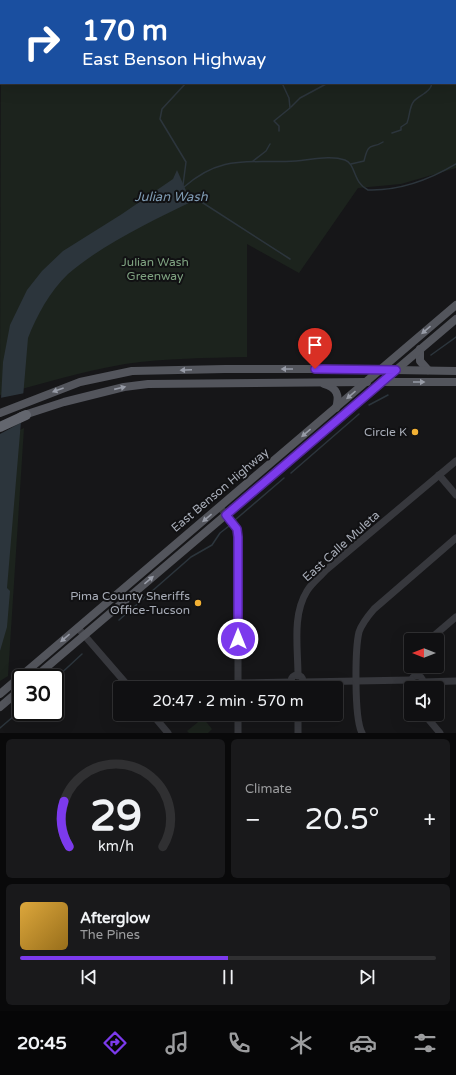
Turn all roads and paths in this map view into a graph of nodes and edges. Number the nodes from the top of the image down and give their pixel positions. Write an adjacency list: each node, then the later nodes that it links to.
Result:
1 (456, 305): 4 (main road, East Benson Highway, one-way to 4)
2 (456, 319): 3 (main road, East Benson Highway)
3 (420, 349): 5 (main road, East Benson Highway); 6 (main road)
4 (382, 369): 5 (main road); 9 (main road, East Benson Highway); 13 (main road, one-way to 13)
5 (396, 370): 6 (main road); 10 (main road, East Benson Highway)
6 (428, 370): 7 (main road)
7 (456, 371)
8 (317, 382): 9 (main road); 12 (main road); 14 (main road, one-way to 8)
9 (366, 382): 10 (main road); 12 (main road, East Benson Highway, one-way to 12)
10 (382, 382): 11 (main road, one-way to 11); 21 (main road, East Benson Highway)
11 (456, 382)
12 (336, 408): 20 (main road, East Benson Highway, one-way to 20)
13 (0, 412)
14 (26, 415): 15 (main road); 16 (highway)
15 (0, 422)
16 (0, 427)
17 (456, 461): 18 (street, East Calle Muleta)
18 (439, 476): 19 (street); 29 (street, East Calle Muleta)
19 (456, 495)
20 (220, 507): 21 (street); 24 (main road, East Benson Highway, one-way to 24)
21 (226, 515): 26 (main road, East Benson Highway, one-way to 21); 32 (street)
22 (456, 538): 37 (street)
23 (456, 617): 25 (street)
24 (78, 628): 26 (street); 40 (main road, East Benson Highway, one-way to 40)
25 (437, 633)
26 (84, 635): 27 (main road, East Benson Highway); 31 (street)
27 (44, 669)
28 (415, 673): 30 (street)
29 (298, 676): 33 (street); 34 (street)
30 (414, 678): 35 (street); 37 (street)
31 (124, 681)
32 (238, 681)
33 (292, 681)
34 (302, 681)
35 (420, 681)
36 (456, 681): 39 (street)
37 (357, 682): 38 (street); 50 (street)
38 (343, 683)
39 (444, 683)
40 (0, 694)
41 (12, 697): 42 (main road)
42 (0, 707)
43 (158, 721): 47 (street)
44 (238, 721): 48 (street)
45 (298, 721): 49 (street)
46 (430, 721): 51 (street)
47 (168, 733)
48 (238, 733)
49 (298, 733)
50 (362, 733)
51 (440, 733)

